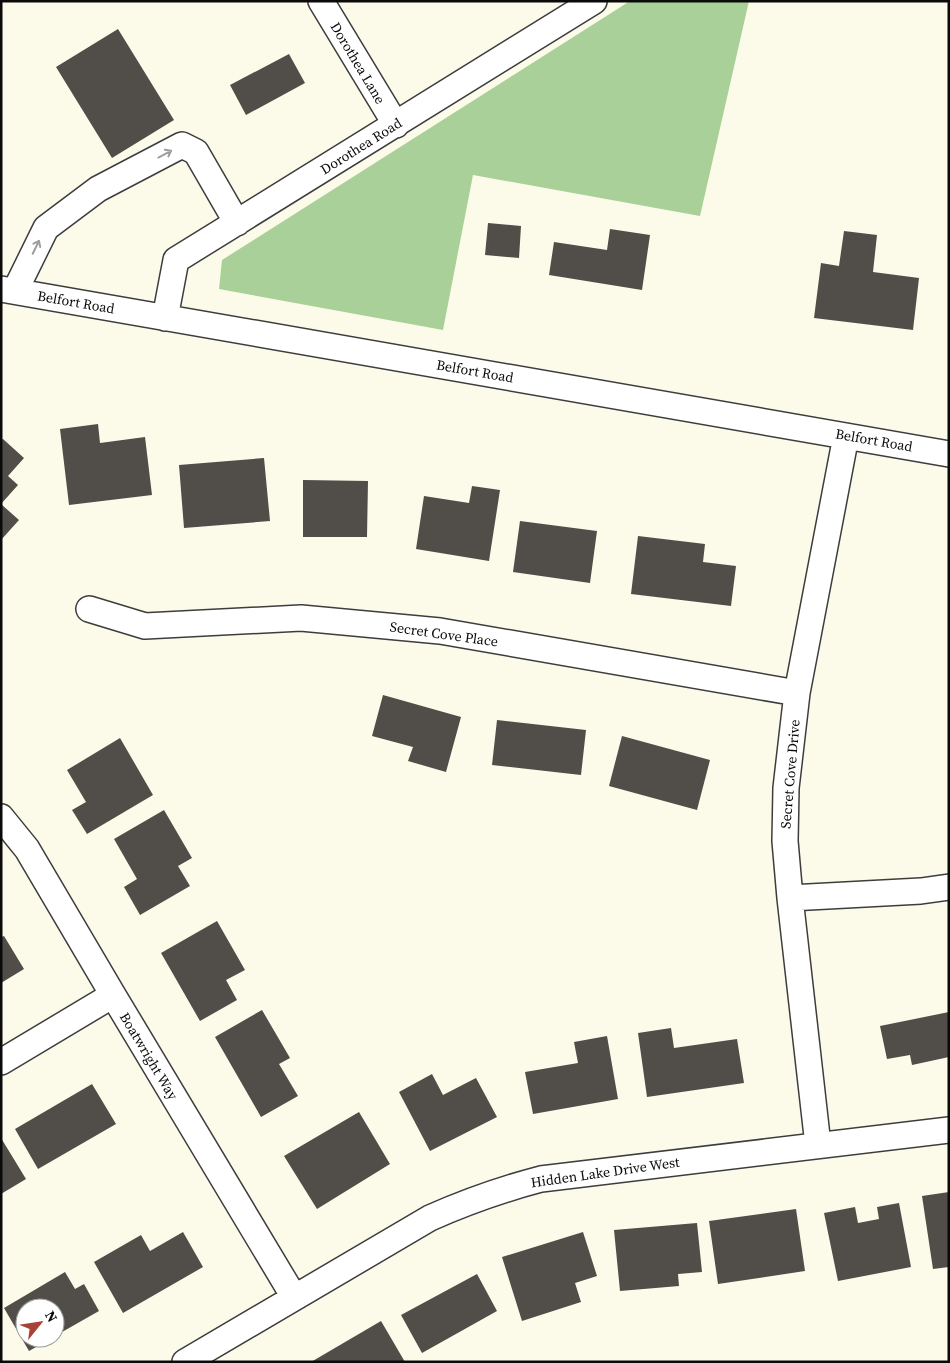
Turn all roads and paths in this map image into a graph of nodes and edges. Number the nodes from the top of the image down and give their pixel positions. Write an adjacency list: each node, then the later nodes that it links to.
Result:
1 (320, 1): 4 (street, Dorothea Lane)
2 (594, 1): 3 (street, Dorothea Road)
3 (559, 10): 4 (street, Dorothea Road)
4 (396, 125): 5 (street, Dorothea Road)
5 (237, 223): 6 (street, one-way to 5); 7 (street, Dorothea Road)
6 (8, 290): 7 (street, Belfort Road)
7 (165, 318): 8 (street, Belfort Road)
8 (846, 436): 9 (street, Belfort Road); 11 (street, Secret Cove Drive)
9 (949, 454)
10 (89, 609): 11 (street, Secret Cove Place)
11 (798, 693): 14 (street, Secret Cove Drive)
12 (1, 817): 15 (street, Boatwright Way)
13 (949, 887): 14 (street)
14 (790, 898): 18 (street, Secret Cove Drive)
15 (112, 996): 16 (street); 19 (street, Boatwright Way)
16 (1, 1062)
17 (949, 1130): 18 (street, Hidden Lake Drive West)
18 (818, 1145): 19 (street, Hidden Lake Drive West)
19 (294, 1297): 20 (street, Hidden Lake Drive West)
20 (185, 1362)

